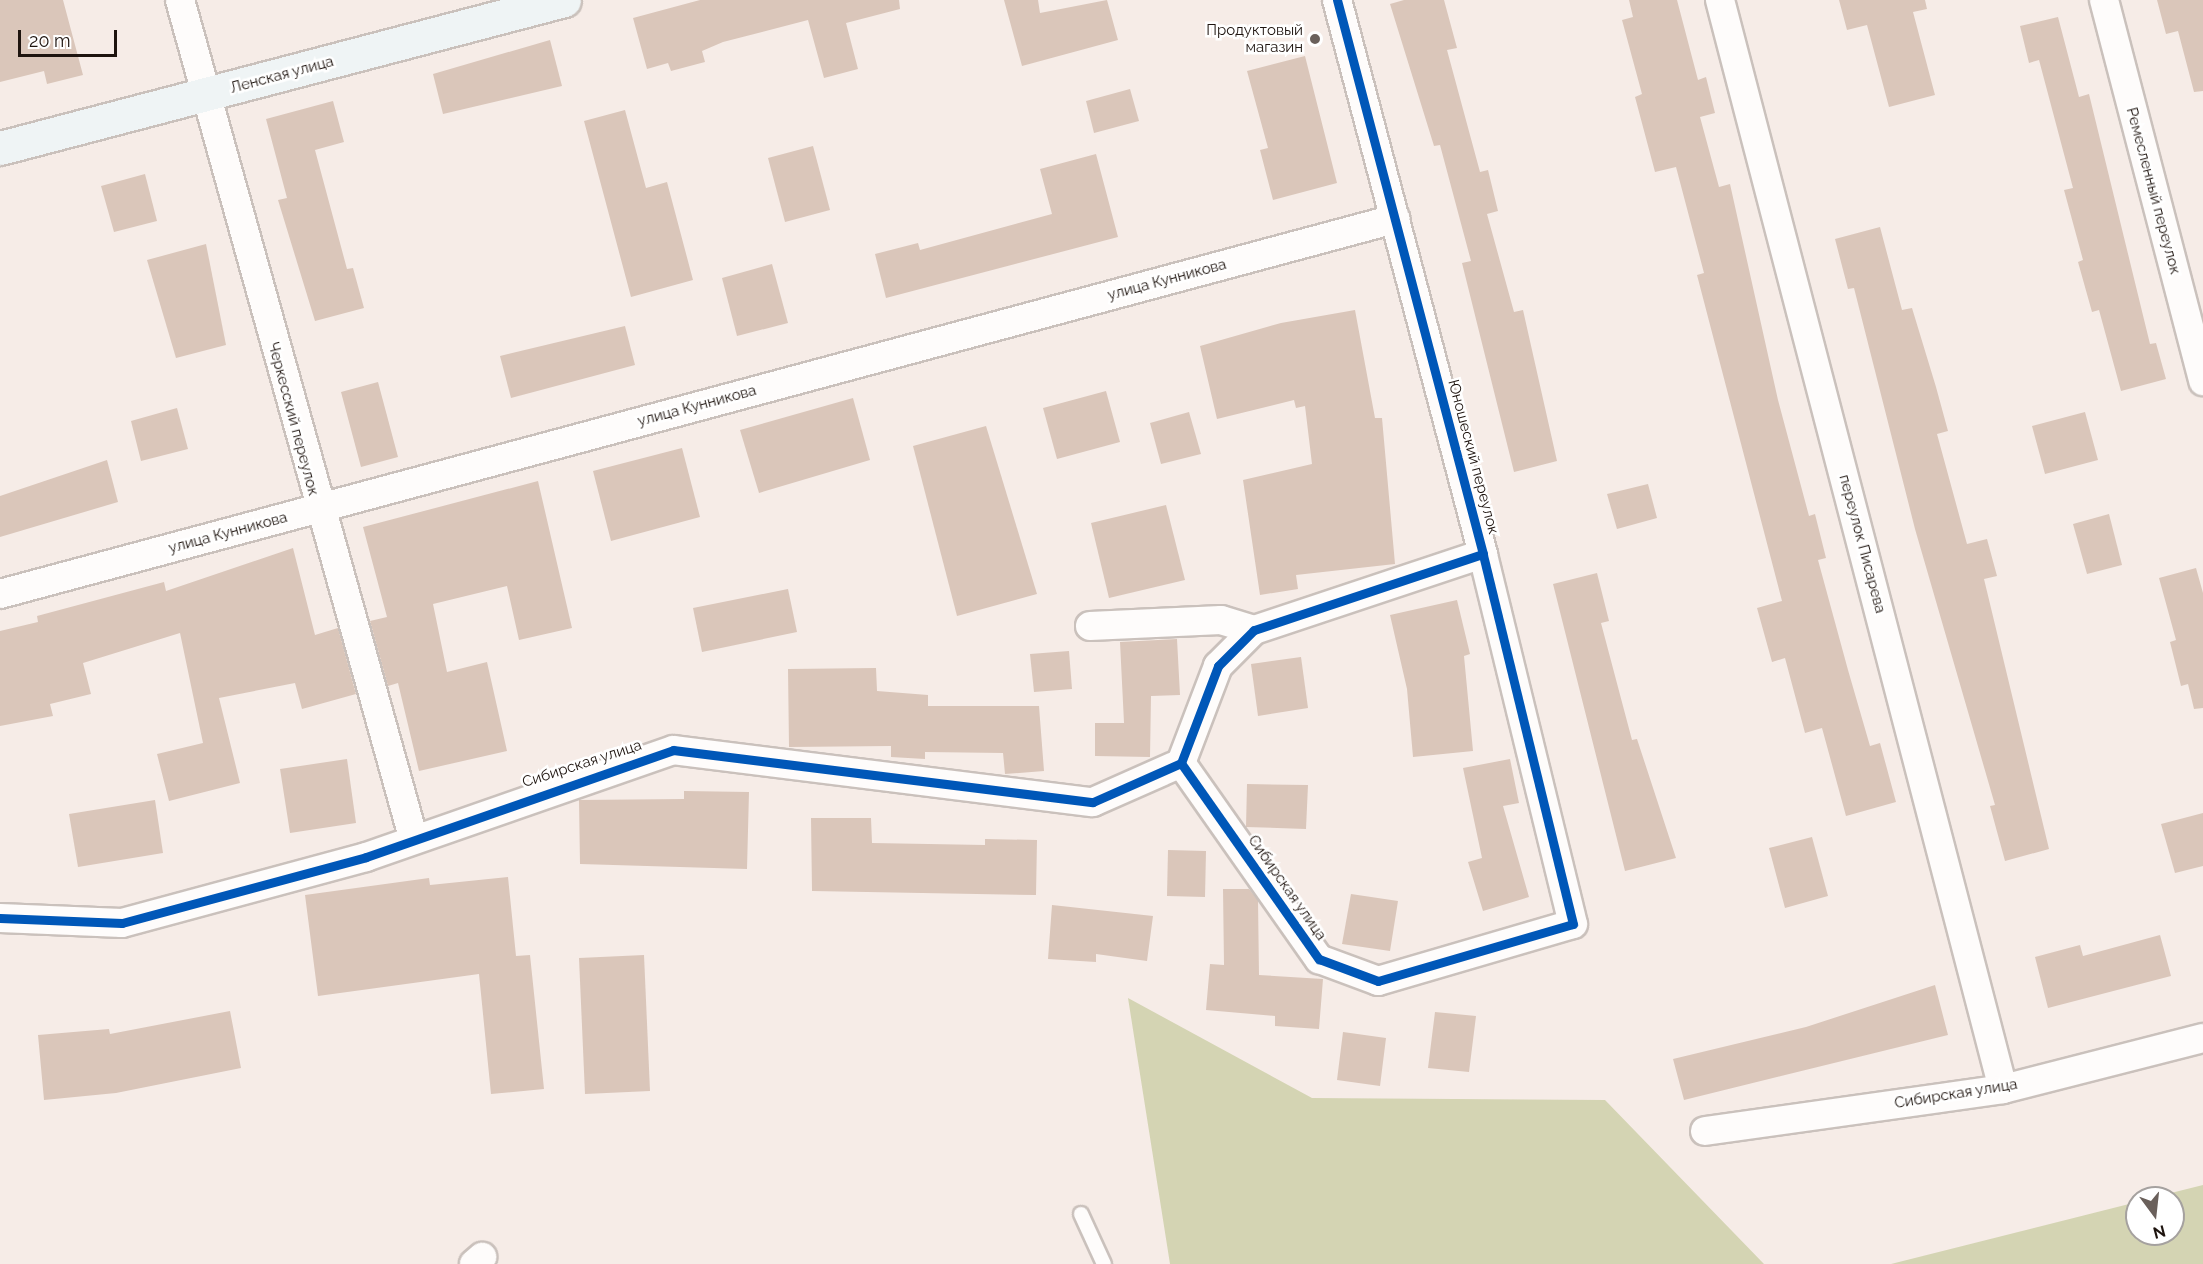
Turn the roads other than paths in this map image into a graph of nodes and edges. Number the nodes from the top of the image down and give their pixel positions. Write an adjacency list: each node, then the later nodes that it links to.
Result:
1 (180, 0): 6 (street, Черкесский переулок)
2 (564, 0): 6 (street, Ленская улица)
3 (1337, 0): 8 (street, Юношеский переулок)
4 (1720, 0): 20 (street, переулок Писарева)
5 (2104, 0): 9 (street, Ремесленный переулок)
6 (205, 95): 7 (street, Ленская улица); 10 (street, Черкесский переулок)
7 (0, 148)
8 (1395, 219): 10 (street, улица Кунникова); 11 (street, Юношеский переулок)
9 (2203, 381)
10 (317, 509): 12 (street, улица Кунникова); 16 (street, Черкесский переулок)
11 (1483, 554): 14 (street); 18 (street, Юношеский переулок)
12 (0, 594)
13 (1090, 626): 14 (street)
14 (1254, 630): 15 (street)
15 (1181, 763): 16 (street, Сибирская улица); 18 (street, Сибирская улица)
16 (413, 837): 17 (street, Сибирская улица)
17 (0, 918)
18 (1573, 924)
19 (2203, 1038): 20 (street, Сибирская улица)
20 (2003, 1089): 21 (street, Сибирская улица)
21 (1705, 1131)
22 (1081, 1214): 23 (lane)
23 (1104, 1264)

